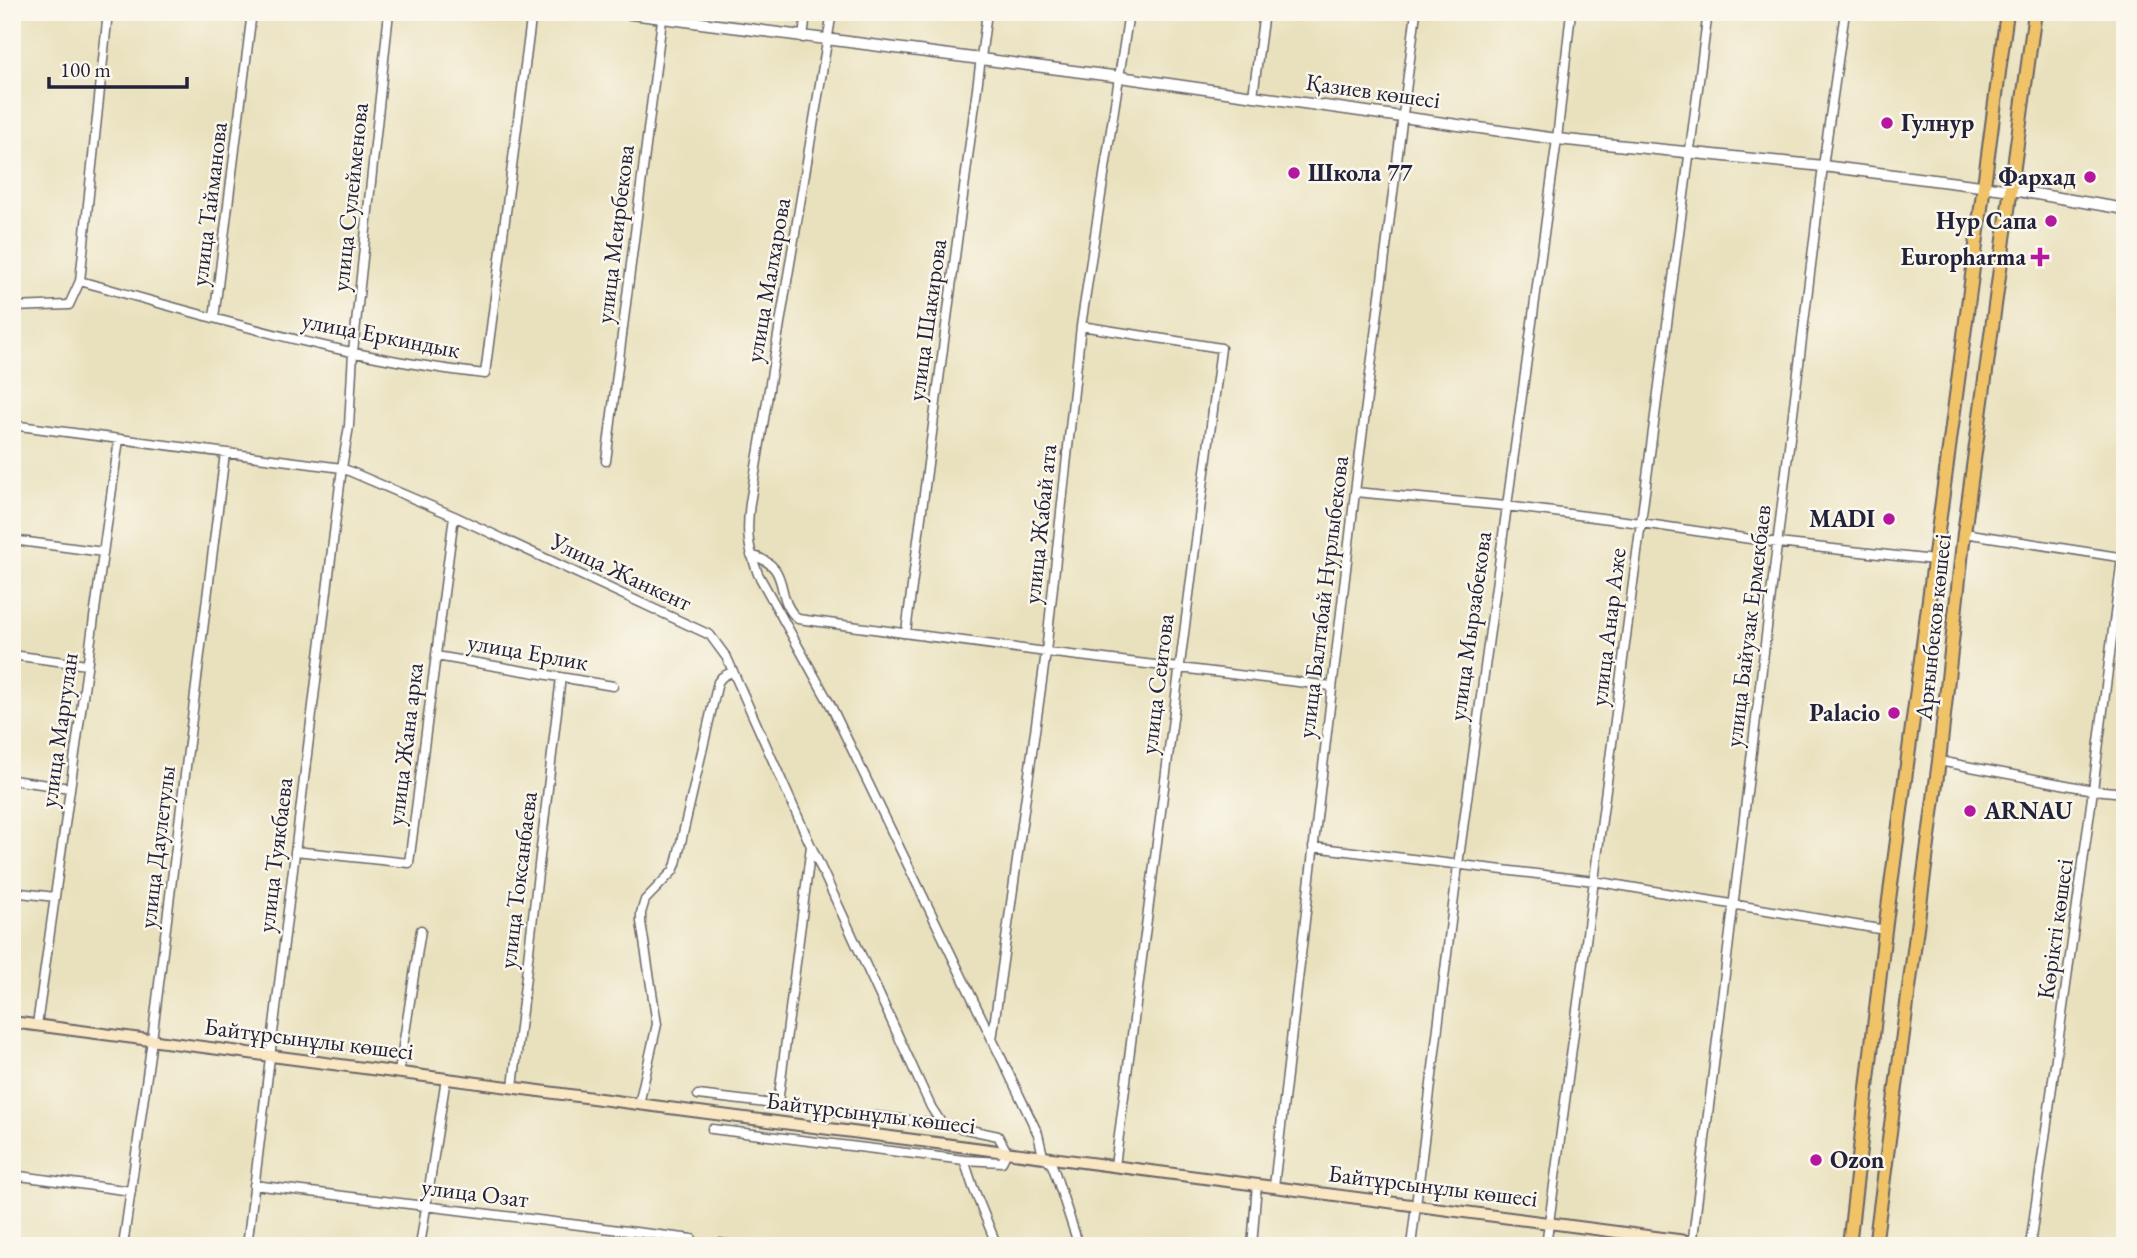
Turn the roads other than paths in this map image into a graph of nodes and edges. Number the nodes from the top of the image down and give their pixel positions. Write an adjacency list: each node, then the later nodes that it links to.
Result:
1 (108, 12): 30 (street)
2 (252, 12): 32 (street, улица Тайманова)
3 (389, 12): 34 (street, улица Сулейменова)
4 (532, 12): 34 (street, улица Еркиндык)
5 (615, 12): 17 (street, Қазиев көшесі)
6 (806, 12): 18 (street)
7 (832, 12): 19 (street, улица Малхарова)
8 (987, 12): 20 (street, улица Шакирова)
9 (1129, 12): 21 (street, улица Жабай ата)
10 (1264, 12): 22 (street)
11 (1416, 12): 23 (street, улица Балтабай Нурлыбекова)
12 (1571, 12): 24 (street, улица Мырзабекова)
13 (1708, 12): 25 (street, улица Анар Аже)
14 (1846, 12): 26 (street, улица Байузак Ермекбаев)
15 (2007, 12): 27 (main road, Арғынбеков көшесі)
16 (2035, 12): 28 (main road, Арғынбеков көшесі)
17 (662, 15): 18 (street, Қазиев көшесі); 38 (street, улица Меирбекова)
18 (803, 38): 19 (street, Қазиев көшесі)
19 (828, 40): 20 (street, Қазиев көшесі); 49 (street, улица Малхарова)
20 (981, 60): 21 (street, Қазиев көшесі); 52 (street, улица Шакирова)
21 (1120, 78): 22 (street, Қазиев көшесі); 33 (street, улица Жабай ата)
22 (1253, 96): 23 (street, Қазиев көшесі)
23 (1402, 117): 24 (street, Қазиев көшесі); 40 (street, улица Балтабай Нурлыбекова)
24 (1557, 139): 25 (street, Қазиев көшесі); 41 (street, улица Мырзабекова)
25 (1690, 153): 26 (street, Қазиев көшесі); 43 (street, улица Анар Аже)
26 (1823, 166): 27 (street, Қазиев көшесі); 47 (street, улица Байузак Ермекбаев)
27 (1984, 187): 28 (street, Қазиев көшесі); 51 (main road, Арғынбеков көшесі)
28 (2012, 190): 29 (street, Қазиев көшесі); 44 (main road, Арғынбеков көшесі)
29 (2125, 209)
30 (80, 281): 31 (street); 32 (street, улица Еркиндык)
31 (12, 307)
32 (214, 318): 34 (street, улица Еркиндык)
33 (1081, 326): 53 (street, улица Жабай ата); 57 (street, улица Сеитова)
34 (353, 352): 39 (street, улица Сулейменова)
35 (12, 425): 36 (street, Улица Жанкент)
36 (118, 439): 37 (street, Улица Жанкент); 48 (street, улица Маргулан)
37 (225, 453): 39 (street, Улица Жанкент); 79 (street, улица Даулетулы)
38 (606, 461)
39 (342, 468): 42 (street, Улица Жанкент); 69 (street, улица Туякбаева)
40 (1355, 492): 41 (street); 61 (street, улица Балтабай Нурлыбекова)
41 (1506, 506): 43 (street); 70 (street, улица Мырзабекова)
42 (454, 516): 55 (street, улица Жана арка); 58 (street, Улица Жанкент)
43 (1641, 523): 47 (street); 71 (street, улица Анар Аже)
44 (1964, 533): 50 (street); 62 (main road, Арғынбеков көшесі)
45 (2125, 534): 50 (street, Көрікті көшесі)
46 (12, 540): 48 (street)
47 (1778, 543): 51 (street); 74 (street, улица Байузак Ермекбаев)
48 (103, 552): 56 (street, улица Маргулан)
49 (751, 555): 52 (street); 80 (street, улица Малхарова)
50 (2123, 558): 65 (street, Көрікті көшесі)
51 (1934, 561): 76 (main road, Арғынбеков көшесі)
52 (905, 632): 53 (street)
53 (1046, 652): 57 (street); 80 (street, улица Жабай ата)
54 (12, 655): 56 (street)
55 (436, 656): 59 (street, улица Ерлик); 69 (street, улица Жана арка)
56 (87, 665): 64 (street, улица Маргулан)
57 (1179, 667): 61 (street); 93 (street, улица Сеитова)
58 (733, 671): 67 (street, Улица Жанкент); 87 (street)
59 (561, 677): 60 (street, улица Ерлик); 84 (street, улица Токсанбаева)
60 (613, 686)
61 (1331, 686): 68 (street, улица Балтабай Нурлыбекова)
62 (1939, 761): 65 (street); 116 (main road, Арғынбеков көшесі)
63 (12, 780): 64 (street)
64 (70, 788): 73 (street, улица Маргулан)
65 (2093, 790): 66 (street); 117 (street, Көрікті көшесі)
66 (2125, 793)
67 (811, 846): 86 (street); 88 (street, Улица Жанкент)
68 (1313, 847): 70 (street); 97 (street, улица Балтабай Нурлыбекова)
69 (295, 851): 81 (street, улица Туякбаева)
70 (1458, 865): 71 (street); 99 (street, улица Мырзабекова)
71 (1594, 881): 74 (street); 101 (street, улица Анар Аже)
72 (12, 892): 73 (street)
73 (55, 897): 78 (street, улица Маргулан)
74 (1732, 904): 76 (street); 103 (street, улица Байузак Ермекбаев)
75 (421, 930): 82 (street)
76 (1885, 930): 115 (main road, Арғынбеков көшесі)
77 (12, 1022): 78 (main road, Байтұрсынұлы көшесі)
78 (37, 1025): 79 (main road, Байтұрсынұлы көшесі)
79 (152, 1040): 81 (main road, Байтұрсынұлы көшесі); 98 (street, улица Даулетулы)
80 (992, 1040): 91 (street, улица Малхарова)
81 (270, 1055): 82 (main road, Байтұрсынұлы көшесі); 96 (street, улица Туякбаева)
82 (399, 1072): 83 (main road, Байтұрсынұлы көшесі)
83 (446, 1078): 84 (main road, Байтұрсынұлы көшесі); 100 (street)
84 (513, 1087): 87 (main road, Байтұрсынұлы көшесі)
85 (698, 1094): 86 (street)
86 (778, 1103): 88 (street)
87 (639, 1104): 90 (main road, Байтұрсынұлы көшесі)
88 (942, 1124): 90 (street)
89 (712, 1129): 92 (street)
90 (1007, 1152): 91 (main road, Байтұрсынұлы көшесі); 92 (street)
91 (1043, 1156): 93 (main road, Байтұрсынұлы көшесі); 110 (street, улица Малхарова)
92 (964, 1160): 109 (street)
93 (1115, 1166): 95 (main road, Байтұрсынұлы көшесі)
94 (12, 1175): 98 (street)
95 (1257, 1184): 97 (main road, Байтұрсынұлы көшесі); 111 (street)
96 (254, 1185): 100 (street, улица Озат); 106 (street, улица Туякбаева)
97 (1274, 1186): 99 (main road, Байтұрсынұлы көшесі)
98 (131, 1191): 105 (street, улица Даулетулы)
99 (1416, 1205): 101 (main road, Байтұрсынұлы көшесі); 112 (street, улица Мырзабекова)
100 (424, 1206): 102 (street, улица Озат); 107 (street)
101 (1549, 1222): 103 (main road, Байтұрсынұлы көшесі); 113 (street, улица Анар Аже)
102 (692, 1239)
103 (1692, 1243): 114 (main road, Байтұрсынұлы көшесі)
104 (719, 1245): 108 (street)
105 (123, 1246)
106 (247, 1246)
107 (420, 1246)
108 (738, 1246)
109 (997, 1246)
110 (1079, 1246)
111 (1252, 1246)
112 (1411, 1246)
113 (1546, 1246)
114 (1724, 1246)
115 (1849, 1246)
116 (1875, 1246)
117 (2030, 1246)

